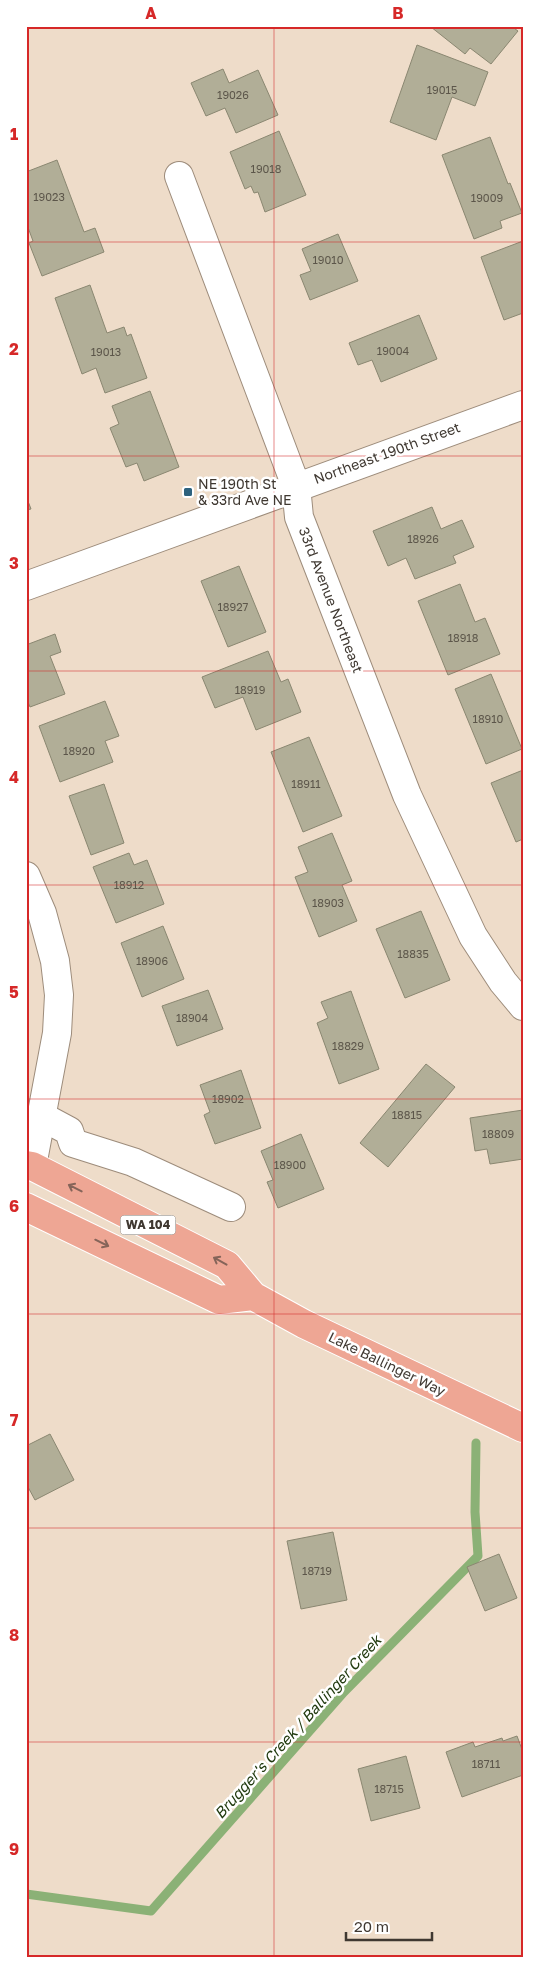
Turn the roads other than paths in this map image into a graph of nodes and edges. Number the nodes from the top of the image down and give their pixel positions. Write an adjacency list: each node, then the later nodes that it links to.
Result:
1 (179, 176): 3 (street, 33rd Avenue Northeast)
2 (523, 404): 3 (street, Northeast 190th Street)
3 (296, 486): 4 (street, Northeast 190th Street); 6 (street, 33rd Avenue Northeast)
4 (26, 586)
5 (26, 876): 7 (street)
6 (523, 1006)
7 (41, 1116): 8 (street); 10 (street)
8 (29, 1165): 11 (main road, Lake Ballinger Way / WA 104, one-way to 8)
9 (26, 1207): 11 (main road, WA 104, one-way to 11)
10 (231, 1207)
11 (254, 1296): 12 (main road, Lake Ballinger Way / WA 104)
12 (523, 1428)

